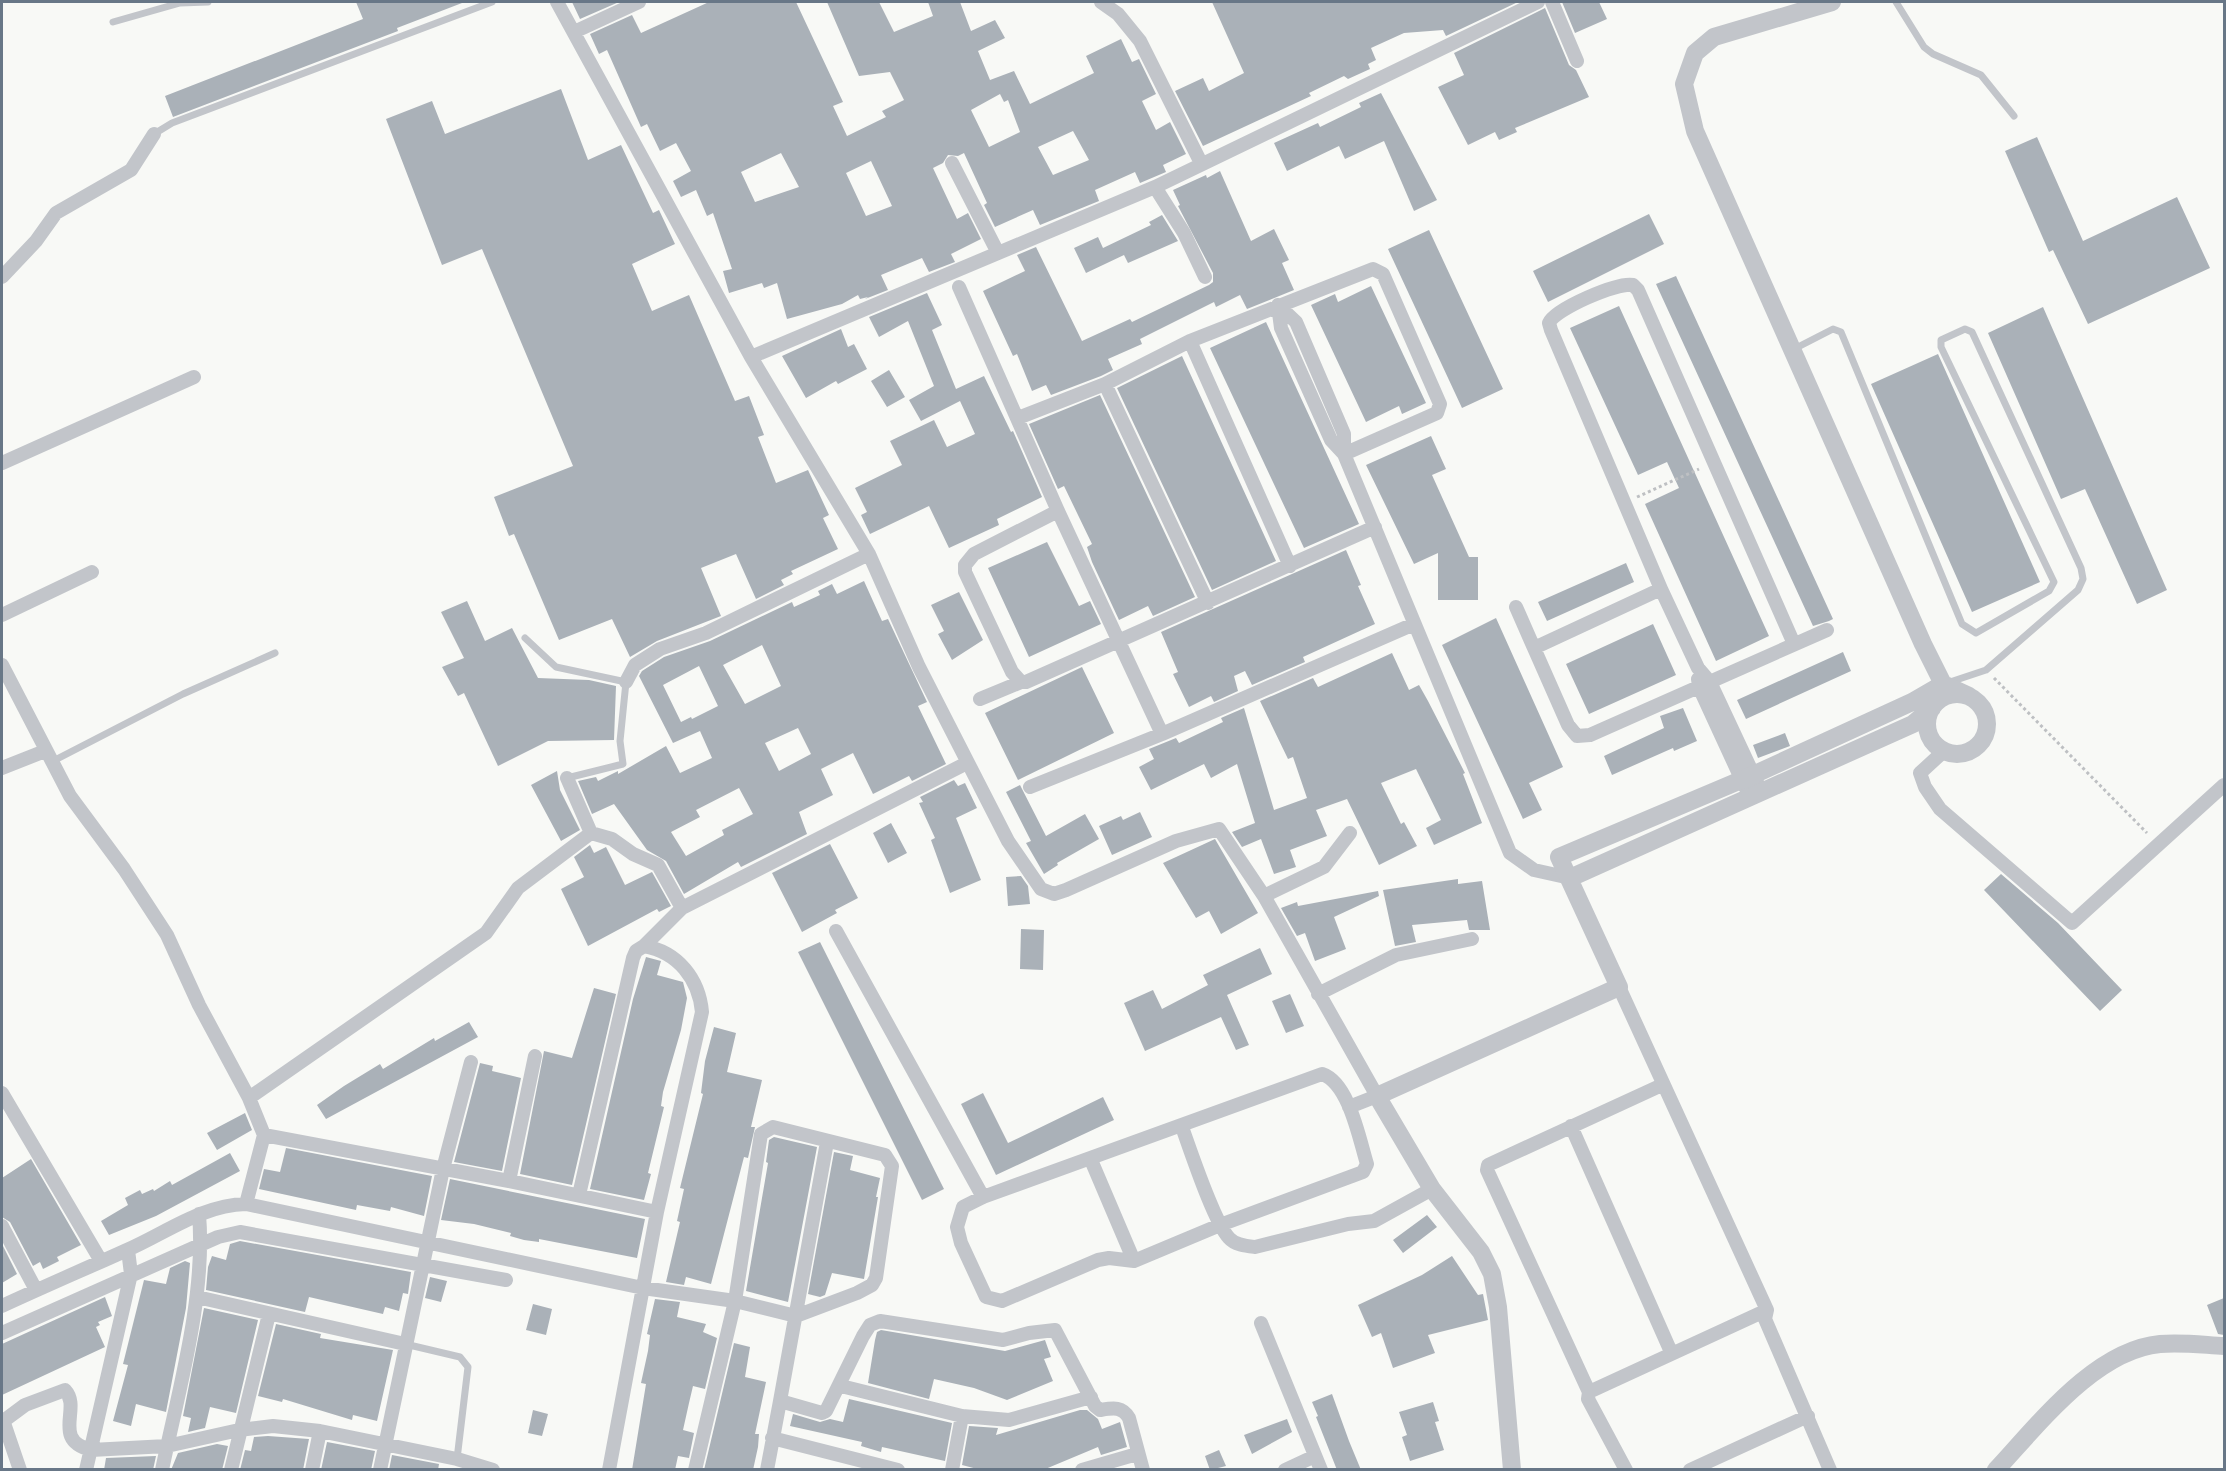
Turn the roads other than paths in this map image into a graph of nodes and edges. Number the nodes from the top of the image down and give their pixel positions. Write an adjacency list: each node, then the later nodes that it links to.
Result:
1 (208, 2): 10 (lane)
2 (492, 2): 14 (lane)
3 (557, 2): 11 (street)
4 (639, 2): 11 (street)
5 (1101, 2): 16 (street)
6 (1538, 2): 16 (street)
7 (1552, 2): 12 (street)
8 (1832, 2): 24 (street)
9 (1896, 2): 13 (lane)
10 (112, 22)
11 (574, 32): 25 (street)
12 (1577, 61)
13 (2014, 116)
14 (154, 134): 19 (street)
15 (952, 163): 18 (street)
16 (1201, 163): 17 (street)
17 (1155, 187): 18 (street); 20 (street)
18 (998, 253): 25 (street)
19 (2, 277)
20 (1205, 277)
21 (959, 287): 28 (street)
22 (1278, 305): 23 (street); 29 (street); 29 (street)
23 (1190, 341): 27 (street); 34 (street)
24 (1794, 349): 51 (street); 51 (lane)
25 (751, 357): 33 (street)
26 (194, 377): 30 (street)
27 (1105, 384): 28 (street); 37 (street)
28 (1018, 418): 31 (street)
29 (1344, 454): 32 (street)
30 (2, 463)
31 (1058, 511): 43 (street); 49 (street)
32 (1375, 527): 34 (street); 40 (street)
33 (869, 554): 48 (street); 58 (street)
34 (1290, 566): 37 (street)
35 (92, 572): 39 (street)
36 (1661, 589): 44 (street); 45 (street); 50 (street)
37 (1208, 603): 43 (street)
38 (1516, 607): 45 (street)
39 (2, 615)
40 (1414, 624): 55 (street); 68 (street)
41 (1827, 630): 44 (street)
42 (525, 638): 48 (lane)
43 (1119, 641): 49 (street); 55 (street)
44 (1794, 644): 50 (street)
45 (1534, 648): 50 (street)
46 (275, 653): 57 (lane)
47 (2, 665): 57 (street)
48 (626, 682): 61 (lane)
49 (1021, 682): 53 (street)
50 (1704, 684): 60 (street)
51 (1939, 687): 52 (street); 54 (street); 60 (street)
52 (1969, 696): 54 (street); 56 (street)
53 (980, 699)
54 (1932, 708): 56 (street); 64 (street)
55 (1162, 734): 63 (street)
56 (1944, 751): 62 (street)
57 (48, 756): 59 (street); 82 (street)
58 (967, 763): 70 (street); 71 (street)
59 (2, 768)
60 (1747, 777): 64 (street); 67 (street)
61 (567, 778): 65 (street)
62 (2224, 785)
63 (1030, 787)
64 (1755, 794): 69 (street)
65 (591, 833): 71 (street); 82 (street)
66 (1350, 833): 70 (street)
67 (1559, 857): 68 (street); 69 (street)
68 (1546, 872): 69 (street)
69 (1570, 878): 75 (street)
70 (1264, 897): 76 (street)
71 (682, 908): 74 (street)
72 (836, 931): 93 (street)
73 (1472, 939): 76 (street)
74 (644, 946): 92 (street); 95 (street)
75 (1619, 987): 79 (street); 81 (street)
76 (1318, 994): 81 (street)
77 (535, 1056): 90 (street)
78 (471, 1062): 89 (street)
79 (1662, 1085): 84 (street); 112 (street)
80 (2, 1093): 102 (street)
81 (1377, 1096): 83 (street); 91 (street)
82 (249, 1098): 86 (street)
83 (1349, 1107): 85 (street); 97 (street)
84 (1571, 1126): 119 (street); 121 (street)
85 (1182, 1127): 88 (street); 97 (street)
86 (264, 1135): 89 (street); 94 (street)
87 (827, 1142): 110 (street); 114 (street); 114 (street)
88 (1091, 1160): 93 (street); 103 (street)
89 (443, 1169): 90 (street); 99 (street)
90 (508, 1181): 92 (street)
91 (1432, 1189): 97 (street); 152 (street)
92 (579, 1195): 95 (street)
93 (983, 1197): 103 (street)
94 (246, 1204): 96 (street); 99 (street)
95 (657, 1212): 107 (street)
96 (200, 1214): 100 (street); 101 (street)
97 (1220, 1225): 103 (street)
98 (2, 1226): 108 (street)
99 (428, 1241): 104 (street); 107 (street)
100 (202, 1245): 104 (street); 105 (street); 109 (street)
101 (128, 1250): 102 (street); 105 (street)
102 (101, 1261): 108 (street)
103 (1134, 1262)
104 (423, 1263): 106 (street); 117 (street)
105 (131, 1274): 116 (street); 132 (street)
106 (506, 1280)
107 (643, 1287): 110 (street); 143 (street)
108 (36, 1290): 111 (street)
109 (197, 1297): 113 (street); 131 (street)
110 (735, 1301): 114 (street); 144 (street)
111 (2, 1306)
112 (1767, 1310): 119 (street); 125 (street)
113 (269, 1314): 117 (street); 127 (street)
114 (796, 1316): 123 (street)
115 (1261, 1323): 134 (street)
116 (2, 1333)
117 (405, 1344): 130 (street); 135 (lane)
118 (2224, 1346): 156 (street)
119 (1671, 1352): 121 (street)
120 (840, 1386): 122 (street); 123 (street); 124 (street)
121 (1589, 1392): 153 (street)
122 (1090, 1397): 124 (street); 133 (street)
123 (780, 1401): 129 (street)
124 (962, 1416): 147 (street)
125 (1808, 1416): 154 (street); 155 (street)
126 (2, 1422): 132 (street); 136 (street)
127 (239, 1430): 128 (street); 131 (street); 139 (street)
128 (320, 1431): 130 (street); 140 (street)
129 (772, 1438): 145 (street); 146 (street)
130 (386, 1445): 135 (street); 141 (street)
131 (167, 1446): 132 (street); 138 (street)
132 (90, 1450): 137 (street)
133 (1137, 1454): 148 (street); 149 (street)
134 (1315, 1456): 150 (street); 151 (street)
135 (456, 1464): 142 (street)
136 (20, 1470)
137 (86, 1470)
138 (162, 1470)
139 (231, 1470)
140 (312, 1470)
141 (380, 1470)
142 (494, 1470)
143 (609, 1470)
144 (695, 1470)
145 (767, 1470)
146 (898, 1470)
147 (952, 1470)
148 (1082, 1470)
149 (1143, 1470)
150 (1284, 1470)
151 (1321, 1470)
152 (1512, 1470)
153 (1626, 1470)
154 (1690, 1470)
155 (1830, 1470)
156 (1996, 1470)

